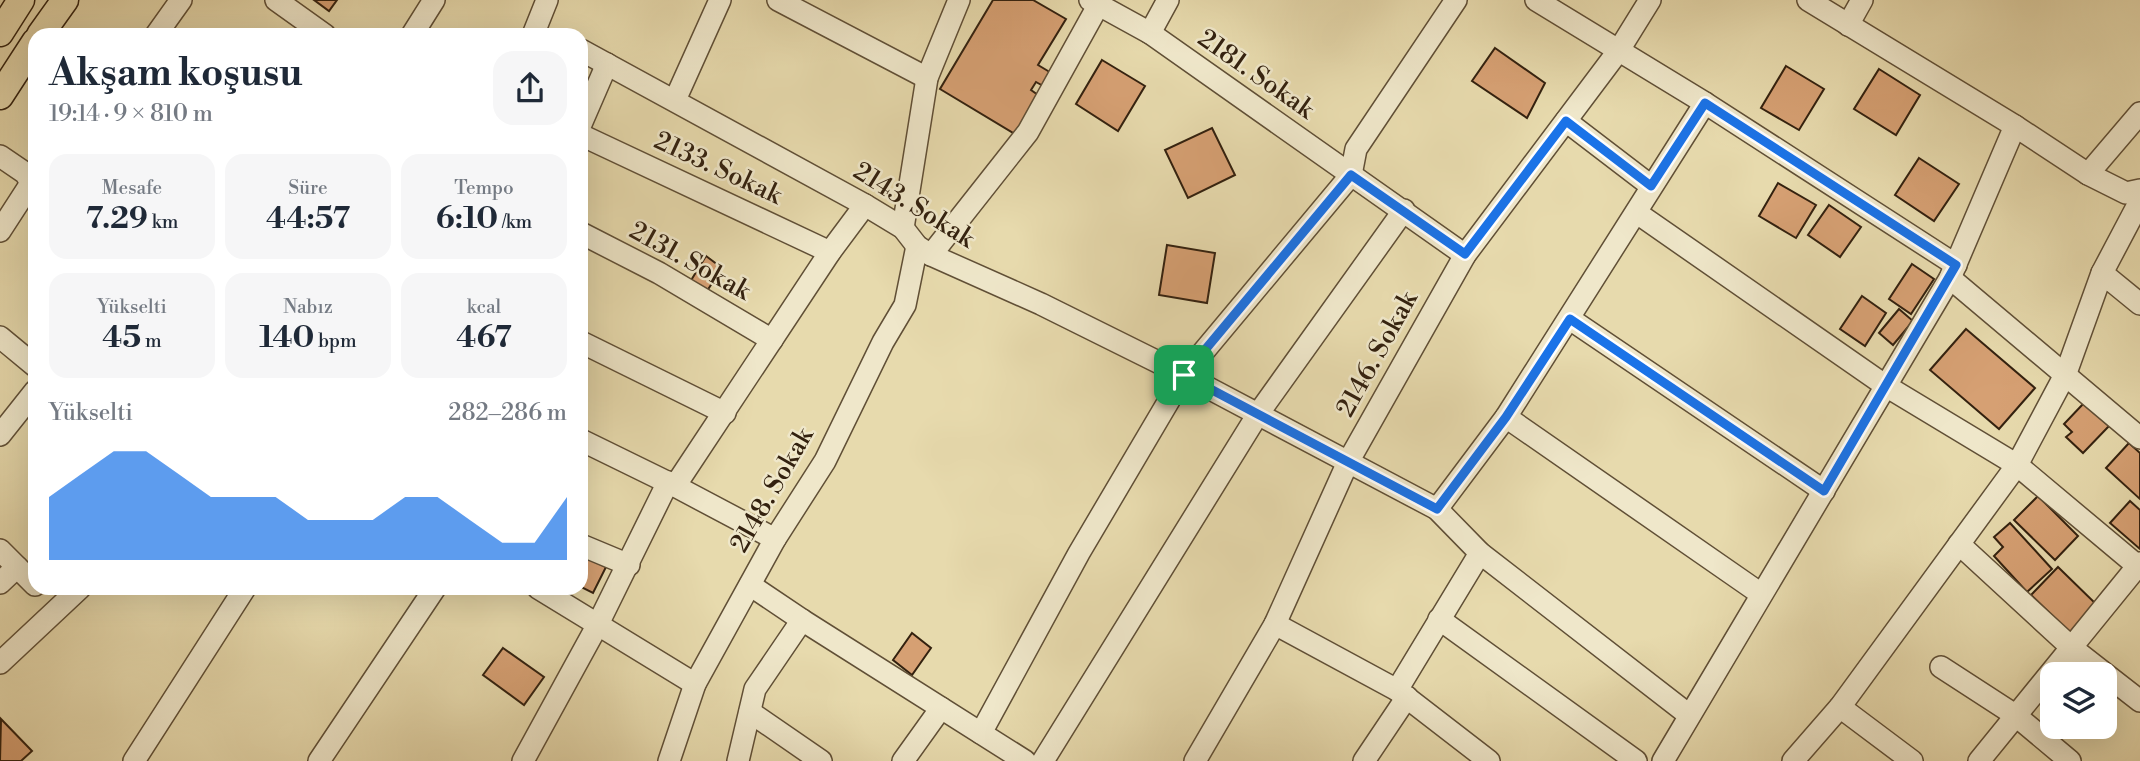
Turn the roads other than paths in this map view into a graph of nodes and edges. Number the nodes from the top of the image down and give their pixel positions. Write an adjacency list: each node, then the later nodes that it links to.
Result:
1 (65, 0): 18 (main road)
2 (181, 0): 19 (street)
3 (276, 0): 20 (street)
4 (434, 0): 21 (street)
5 (547, 0): 22 (street)
6 (720, 0): 31 (street)
7 (778, 0): 29 (street)
8 (958, 0): 29 (street)
9 (1168, 0): 24 (street)
10 (1456, 0): 40 (street)
11 (1536, 0): 25 (street)
12 (1650, 0): 25 (street, 2146. Sokak)
13 (1808, 0): 17 (street)
14 (1862, 0): 17 (street)
15 (16, 2): 23 (main road)
16 (1094, 2): 24 (street, 2181. Sokak); 52 (street)
17 (1848, 25): 36 (street)
18 (45, 28)
19 (161, 28)
20 (316, 28)
21 (416, 28)
22 (542, 28)
23 (0, 33)
24 (1150, 33): 40 (street, 2181. Sokak)
25 (1619, 50): 32 (street); 35 (street, 2146. Sokak)
26 (28, 53): 30 (main road)
27 (588, 54): 28 (street, 2143. Sokak)
28 (607, 64): 31 (street, 2143. Sokak); 33 (street)
29 (927, 78): 49 (street)
30 (0, 96)
31 (675, 100): 46 (street, 2143. Sokak)
32 (1705, 103): 42 (street); 55 (street)
33 (588, 108)
34 (2140, 113): 39 (street)
35 (1566, 121): 42 (street); 54 (street, 2146. Sokak)
36 (2015, 126): 39 (street); 55 (street)
37 (588, 138): 53 (street, 2133. Sokak)
38 (0, 156): 41 (street)
39 (2088, 174): 43 (street)
40 (1351, 175): 47 (street, 2181. Sokak); 64 (street)
41 (28, 177)
42 (1651, 186): 48 (street)
43 (2140, 190)
44 (28, 191): 50 (street)
45 (2140, 201): 56 (street)
46 (865, 205): 49 (street, 2143. Sokak); 53 (street)
47 (1404, 211): 54 (street, 2181. Sokak); 68 (street)
48 (1637, 213): 58 (street); 65 (street)
49 (903, 228): 52 (street, 2143. Sokak)
50 (0, 231)
51 (588, 237): 60 (street, 2131. Sokak)
52 (924, 250): 64 (street, 2143. Sokak); 78 (street, 2148. Sokak)
53 (830, 252): 60 (street)
54 (1465, 254): 73 (street, 2146. Sokak)
55 (1953, 272): 63 (street); 65 (street)
56 (2102, 273): 57 (street); 63 (street)
57 (2140, 304)
58 (1570, 319): 69 (street); 76 (street)
59 (0, 337): 62 (street)
60 (772, 340): 67 (street)
61 (588, 345): 67 (street)
62 (28, 360)
63 (2066, 373): 71 (street); 74 (street)
64 (1184, 375): 68 (street, 2143. Sokak); 111 (street)
65 (1886, 386): 74 (street); 76 (street)
66 (28, 400): 70 (street)
67 (725, 412): 75 (street)
68 (1258, 414): 73 (street, 2143. Sokak); 120 (street)
69 (1506, 417): 77 (street); 89 (street)
70 (0, 435)
71 (2140, 438)
72 (588, 443): 75 (street)
73 (1348, 462): 77 (street, 2143. Sokak); 98 (street, 2146. Sokak)
74 (2017, 466): 79 (street); 84 (street)
75 (672, 484): 78 (street); 83 (street)
76 (1824, 491): 89 (street)
77 (1437, 509): 82 (street, 2143. Sokak)
78 (775, 539): 88 (street, 2148. Sokak)
79 (1959, 544): 100 (street); 106 (street)
80 (588, 548): 83 (street)
81 (0, 550): 85 (street)
82 (1480, 553): 96 (street); 109 (street, 2143. Sokak)
83 (629, 565): 99 (street)
84 (2139, 566): 100 (street)
85 (17, 567): 86 (street); 87 (street)
86 (28, 579)
87 (0, 583)
88 (750, 585): 97 (street); 103 (street, 2148. Sokak)
89 (1761, 594): 109 (street)
90 (44, 595): 95 (street)
91 (73, 595): 95 (street)
92 (241, 595): 112 (street)
93 (430, 595): 113 (street)
94 (549, 595): 99 (street)
95 (59, 610): 101 (street)
96 (1439, 619): 104 (street); 124 (street)
97 (802, 620): 107 (street); 108 (street)
98 (1275, 624): 104 (street); 121 (street, 2146. Sokak)
99 (597, 626): 103 (street); 114 (street)
100 (2072, 648): 105 (street); 110 (street)
101 (0, 663)
102 (1941, 667): 110 (street)
103 (695, 684): 115 (street, 2148. Sokak)
104 (1402, 694): 122 (street); 123 (street)
105 (2140, 701)
106 (1840, 707): 126 (street); 127 (street)
107 (940, 708): 111 (street); 118 (street)
108 (750, 712): 116 (street); 117 (street)
109 (1689, 715): 125 (street)
110 (2015, 715): 128 (street); 129 (street)
111 (981, 733): 119 (street)
112 (143, 758)
113 (319, 761)
114 (523, 761)
115 (668, 761)
116 (738, 761)
117 (821, 761)
118 (903, 761)
119 (1025, 761)
120 (1043, 761)
121 (1195, 761)
122 (1364, 761)
123 (1489, 761)
124 (1636, 761)
125 (1663, 761)
126 (1793, 761)
127 (1912, 761)
128 (1979, 761)
129 (2070, 761)

